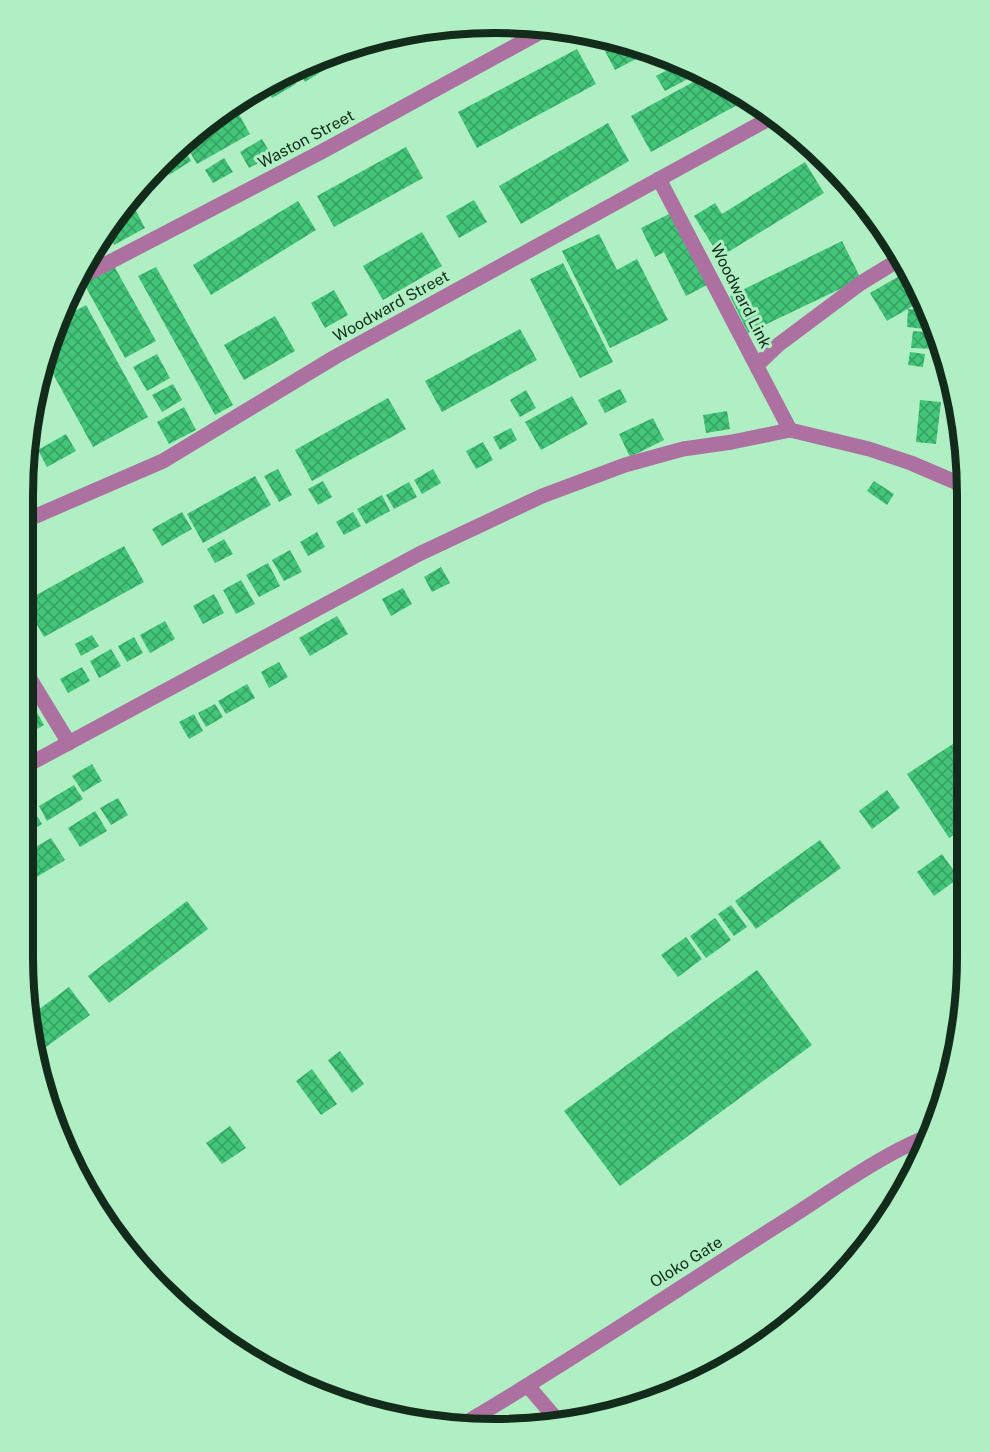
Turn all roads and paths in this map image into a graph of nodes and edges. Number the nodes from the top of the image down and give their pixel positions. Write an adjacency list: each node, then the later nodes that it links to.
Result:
1 (535, 35): 5 (street, Waston Street)
2 (766, 121): 3 (street, Woodward Street)
3 (659, 179): 6 (street, Woodward Link); 9 (street, Woodward Street)
4 (894, 262): 6 (street)
5 (91, 272)
6 (757, 365): 7 (street, Woodward Link)
7 (790, 429): 8 (street); 11 (street)
8 (957, 483)
9 (33, 517)
10 (33, 684): 11 (street)
11 (69, 743): 12 (street)
12 (33, 762)
13 (920, 1139): 14 (street, Oloko Gate)
14 (528, 1386): 15 (street); 16 (street, Oloko Gate)
15 (553, 1415)
16 (473, 1418)

